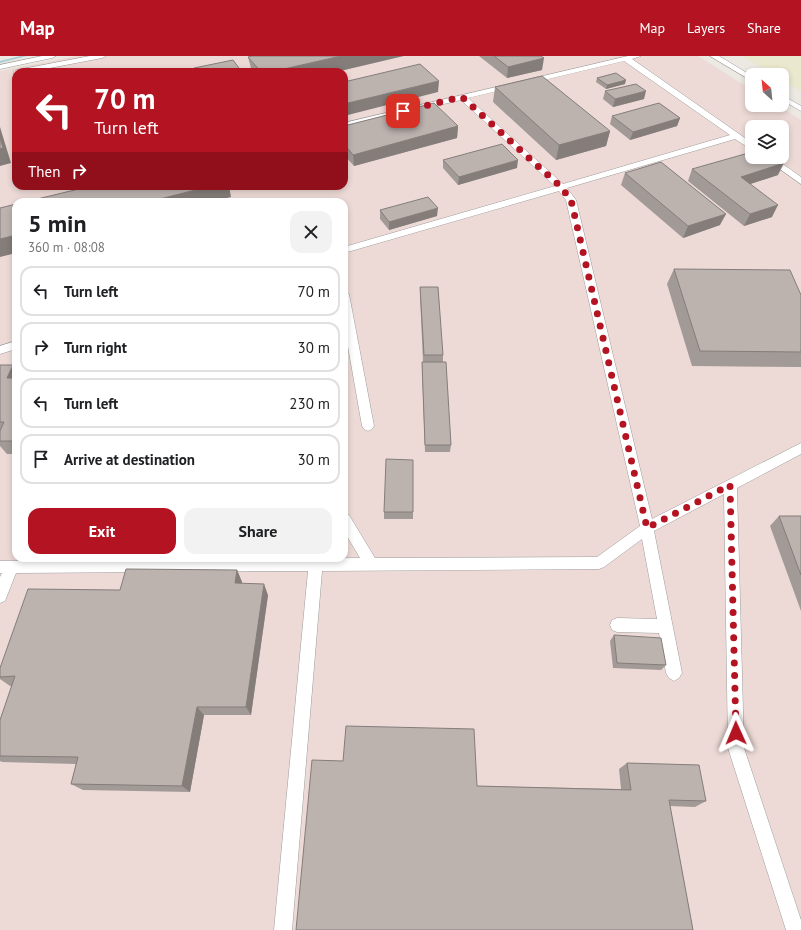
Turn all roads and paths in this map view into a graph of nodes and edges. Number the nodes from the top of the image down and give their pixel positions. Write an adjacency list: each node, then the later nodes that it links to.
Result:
1 (52, 56): 6 (lane)
2 (102, 56): 7 (lane)
3 (637, 56): 5 (lane)
4 (714, 56): 8 (lane)
5 (626, 59): 9 (lane); 13 (lane)
6 (0, 67)
7 (37, 68)
8 (745, 75)
9 (462, 97): 12 (lane); 17 (lane)
10 (789, 102): 11 (lane)
11 (801, 109)
12 (348, 123)
13 (737, 136): 14 (lane); 17 (lane)
14 (745, 142)
15 (777, 164): 16 (lane)
16 (801, 181)
17 (561, 187): 18 (lane); 26 (lane)
18 (348, 249)
19 (348, 316): 22 (lane)
20 (12, 346): 21 (lane)
21 (0, 350)
22 (368, 426)
23 (801, 448): 24 (lane)
24 (730, 485): 26 (lane); 35 (lane)
25 (348, 526): 27 (lane)
26 (647, 528): 27 (lane); 32 (lane)
27 (371, 564): 28 (lane)
28 (316, 565): 29 (lane); 34 (lane)
29 (6, 567): 30 (lane)
30 (0, 596)
31 (617, 625): 32 (lane)
32 (665, 626): 33 (lane)
33 (674, 673)
34 (283, 930)
35 (795, 930)

